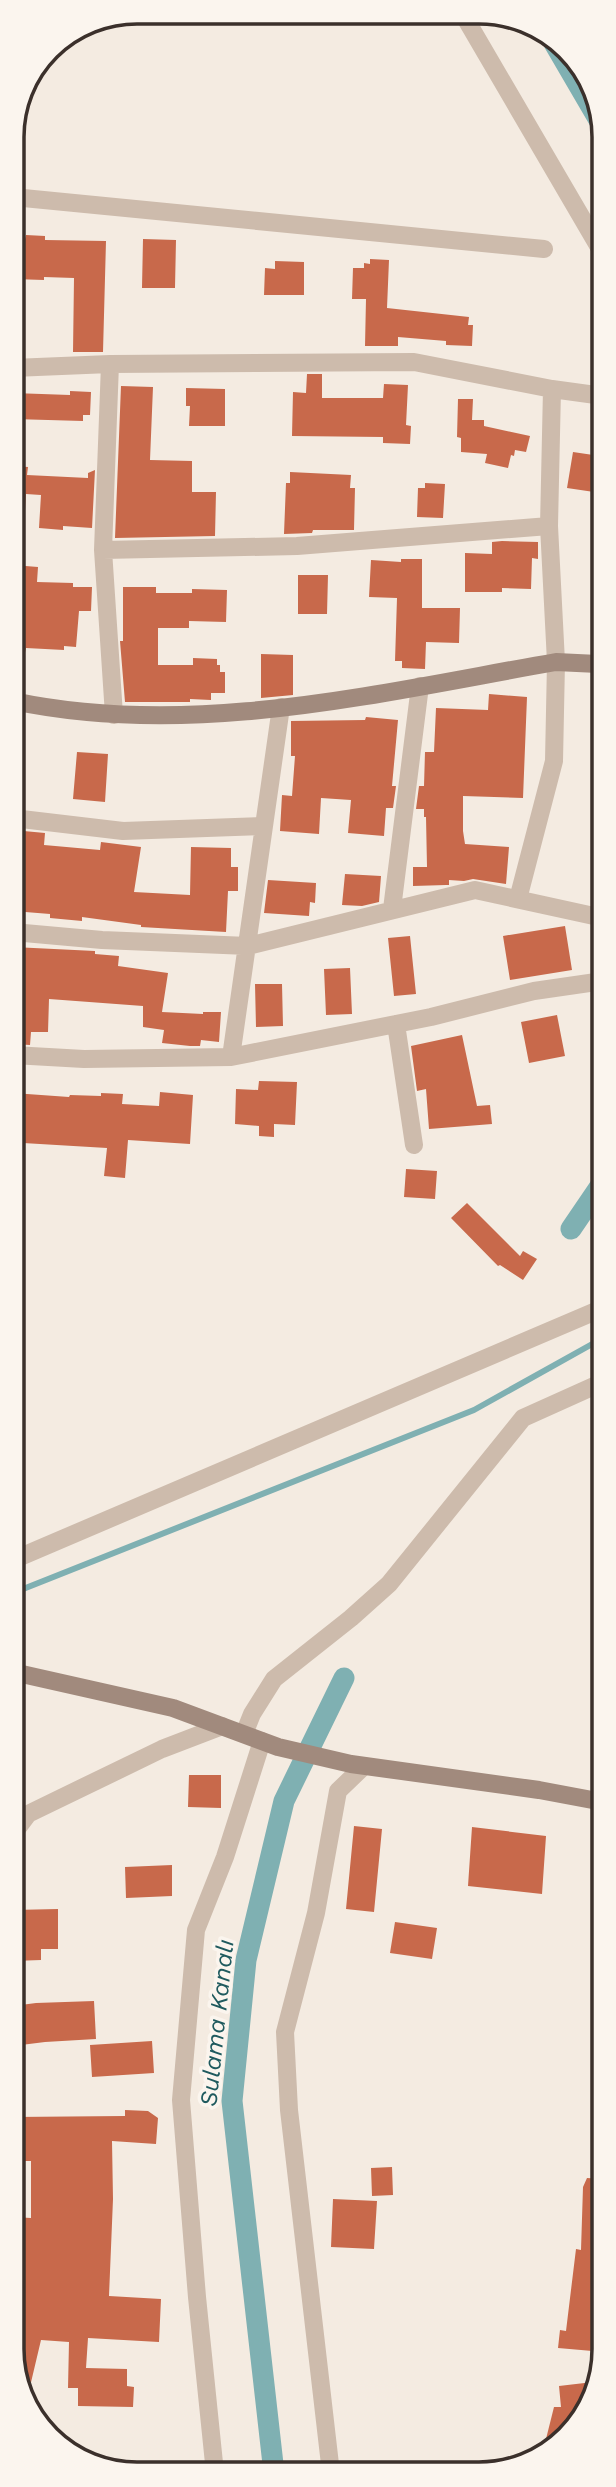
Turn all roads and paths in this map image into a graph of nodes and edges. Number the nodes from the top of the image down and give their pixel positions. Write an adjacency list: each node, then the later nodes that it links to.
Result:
1 (469, 24): 3 (street)
2 (25, 198): 4 (street)
3 (592, 235)
4 (544, 249)
5 (110, 364): 6 (street); 7 (street); 10 (street)
6 (25, 368)
7 (552, 389): 8 (street); 9 (street)
8 (592, 394)
9 (549, 526): 10 (street); 11 (street)
10 (103, 550): 16 (street)
11 (556, 663): 12 (street); 13 (street); 19 (street)
12 (592, 664)
13 (420, 686): 15 (street); 20 (street)
14 (25, 703): 16 (street)
15 (281, 708): 16 (street); 18 (street)
16 (114, 715)
17 (25, 819): 18 (street)
18 (264, 826): 23 (street)
19 (518, 899): 20 (street); 21 (street)
20 (392, 909): 23 (street)
21 (592, 915)
22 (25, 933): 23 (street)
23 (248, 946): 27 (street)
24 (592, 983): 25 (street)
25 (396, 1024): 27 (street); 28 (street)
26 (25, 1056): 27 (street)
27 (231, 1057)
28 (414, 1145)
29 (591, 1313): 31 (street)
30 (591, 1387): 34 (street)
31 (24, 1555)
32 (24, 1675): 33 (street)
33 (222, 1726): 34 (street); 38 (street)
34 (244, 1734): 35 (street)
35 (270, 1744): 36 (street); 39 (street)
36 (357, 1765): 37 (street); 40 (street)
37 (591, 1799)
38 (24, 1819)
39 (214, 2462)
40 (330, 2462)

